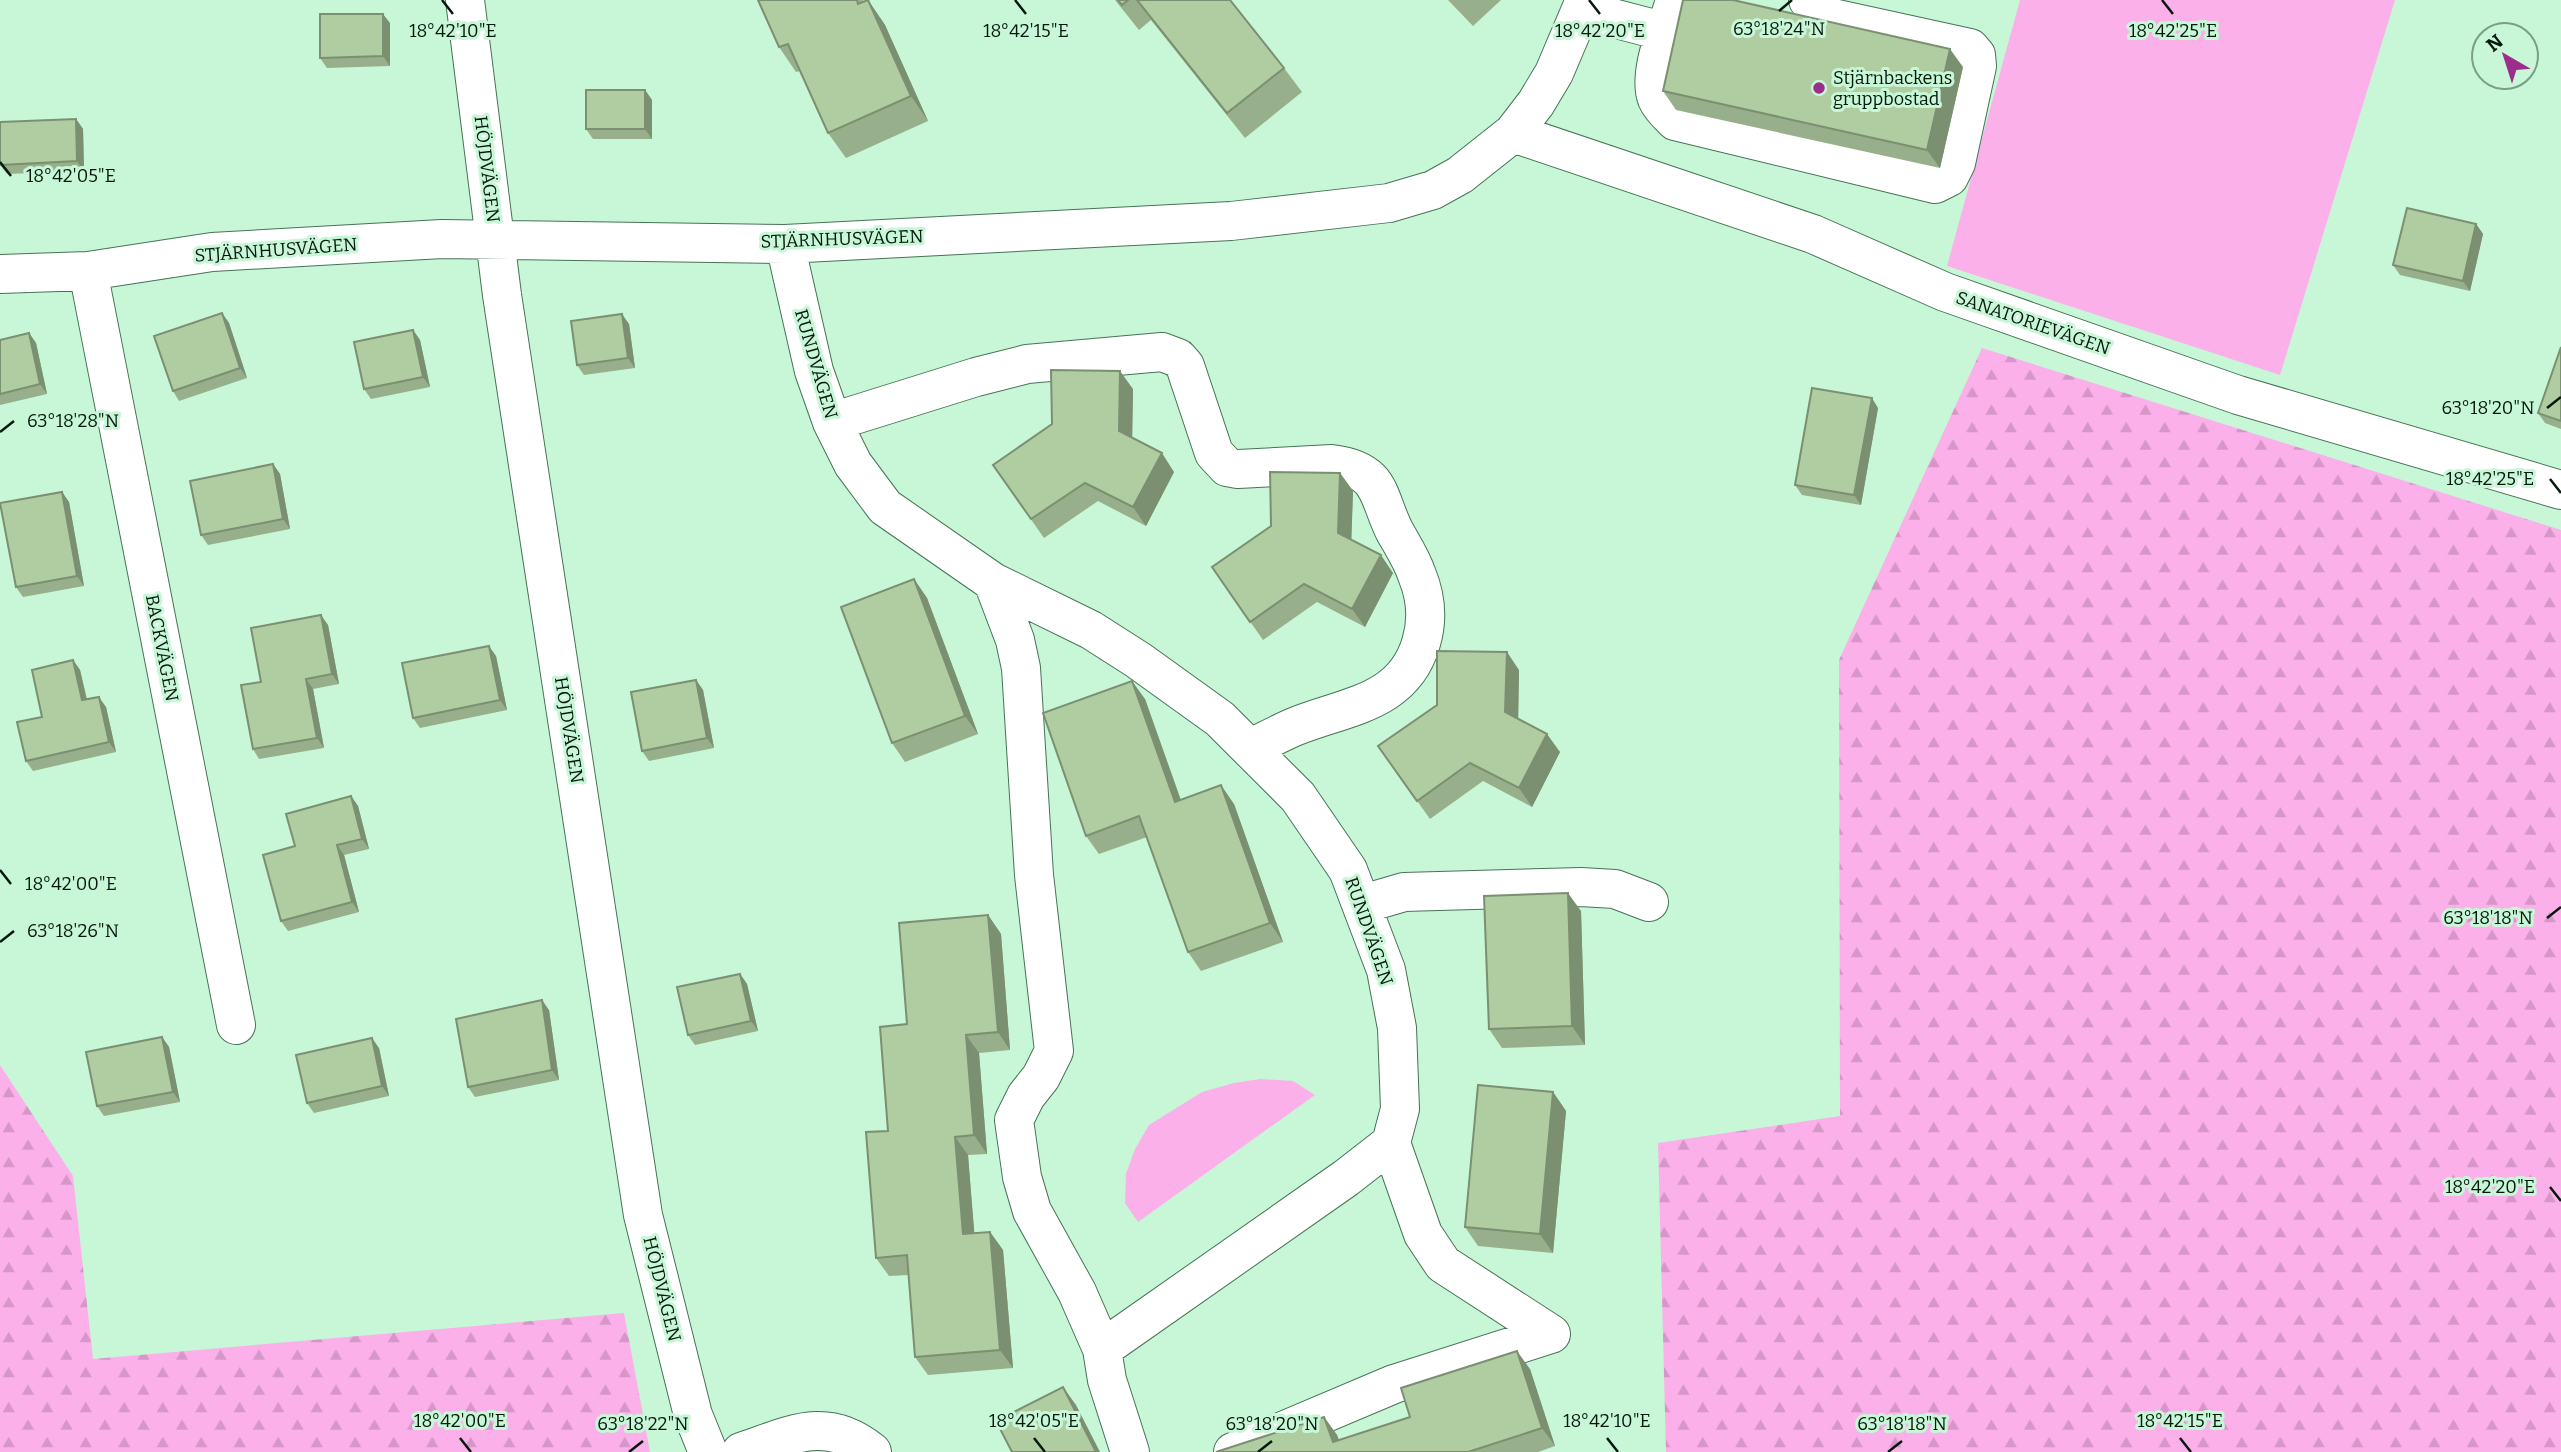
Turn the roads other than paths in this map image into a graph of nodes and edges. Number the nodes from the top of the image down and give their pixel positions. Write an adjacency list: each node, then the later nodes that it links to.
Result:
1 (466, 0): 6 (street, HÖJDVÄGEN)
2 (1808, 0): 4 (street)
3 (1583, 5): 4 (street); 5 (street, STJÄRNHUSVÄGEN)
4 (1671, 16)
5 (1513, 133): 7 (street, STJÄRNHUSVÄGEN); 11 (street, SANATORIEVÄGEN)
6 (496, 240): 7 (street, STJÄRNHUSVÄGEN); 8 (street, STJÄRNHUSVÄGEN); 19 (street, HÖJDVÄGEN)
7 (785, 243): 10 (street, RUNDVÄGEN)
8 (88, 271): 9 (street, STJÄRNHUSVÄGEN); 16 (street, BACKVÄGEN)
9 (0, 274)
10 (832, 422): 12 (street, RUNDVÄGEN); 13 (street)
11 (2561, 489)
12 (993, 582): 13 (street, RUNDVÄGEN); 18 (street)
13 (1251, 748): 15 (street, RUNDVÄGEN)
14 (1649, 902): 15 (street)
15 (1363, 904): 17 (street, RUNDVÄGEN)
16 (236, 1026)
17 (1391, 1143): 18 (street); 23 (street)
18 (1102, 1349): 22 (street)
19 (708, 1452)
20 (741, 1452): 21 (street)
21 (872, 1452)
22 (1130, 1452)
23 (1233, 1452)

